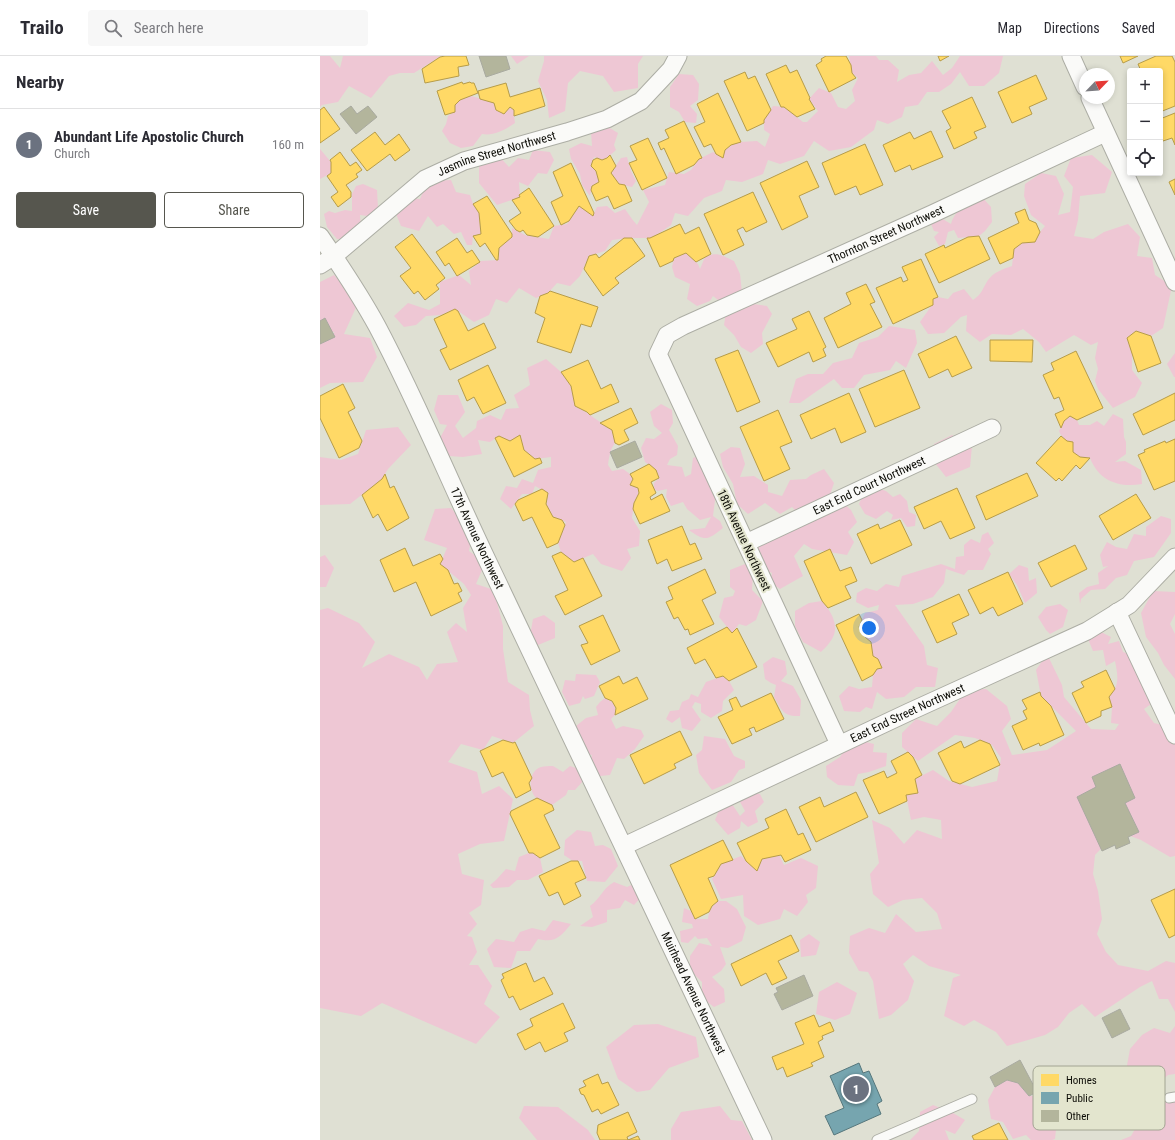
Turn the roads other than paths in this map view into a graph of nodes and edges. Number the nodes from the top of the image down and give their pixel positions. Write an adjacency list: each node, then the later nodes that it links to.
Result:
1 (678, 56): 7 (street, Jasmine Street Northwest)
2 (1071, 56): 3 (street)
3 (1079, 74)
4 (1093, 104): 5 (street)
5 (1105, 133): 8 (street); 9 (street, Thornton Street Northwest)
6 (320, 236): 7 (street, 17th Avenue Northwest)
7 (327, 261): 16 (street, 17th Avenue Northwest)
8 (1175, 282)
9 (667, 335): 11 (street, 18th Avenue Northwest)
10 (992, 428): 11 (street, East End Court Northwest)
11 (746, 543): 15 (street, 18th Avenue Northwest)
12 (1175, 557): 13 (street, East End Street Northwest)
13 (1117, 612): 14 (street); 15 (street, East End Street Northwest)
14 (1175, 735)
15 (839, 744): 16 (street, East End Street Northwest)
16 (624, 846): 18 (street, Muirhead Avenue Northwest)
17 (972, 1099): 19 (lane)
18 (763, 1140)
19 (877, 1140)

